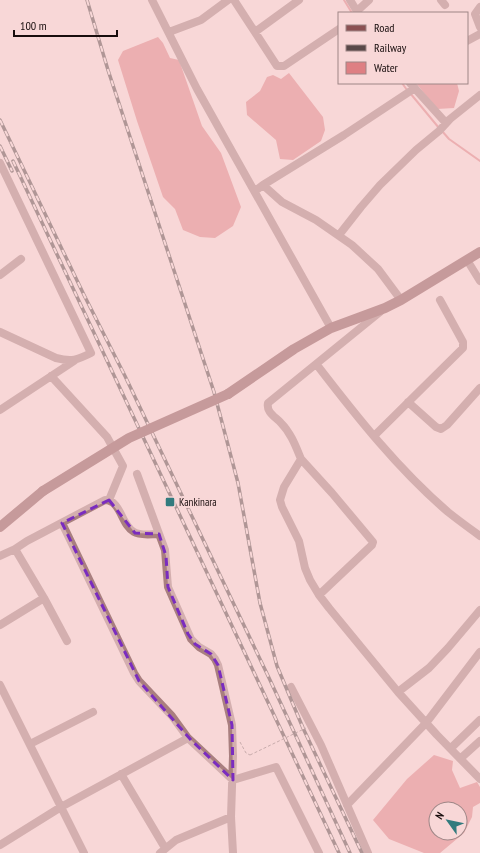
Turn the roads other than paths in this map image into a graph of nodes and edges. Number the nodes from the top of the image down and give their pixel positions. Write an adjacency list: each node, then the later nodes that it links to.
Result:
1 (152, 0): 11 (street)
2 (228, 0): 11 (street)
3 (234, 0): 12 (street)
4 (299, 0): 12 (street)
5 (350, 0): 8 (street)
6 (368, 0): 8 (street)
7 (480, 7): 9 (street)
8 (357, 12)
9 (480, 27)
10 (338, 30): 12 (street)
11 (169, 32): 20 (street)
12 (255, 32)
13 (480, 34): 14 (street)
14 (468, 40)
15 (411, 88): 17 (street); 19 (street)
16 (480, 95): 17 (street)
17 (443, 127): 21 (street)
18 (0, 163): 32 (street)
19 (263, 186): 20 (street); 21 (street)
20 (255, 192): 30 (street)
21 (339, 235): 27 (street)
22 (480, 252): 24 (main road)
23 (21, 259): 25 (street)
24 (467, 260): 26 (street); 27 (main road)
25 (0, 275)
26 (480, 281)
27 (401, 300): 29 (main road)
28 (440, 300): 36 (street)
29 (385, 308): 30 (main road); 33 (street)
30 (331, 328): 43 (main road, bridge)
31 (0, 332): 32 (street)
32 (74, 361): 34 (street)
33 (317, 365): 38 (street); 39 (street)
34 (51, 376): 37 (street); 41 (street)
35 (480, 388): 36 (street)
36 (408, 402): 38 (street)
37 (0, 410)
38 (374, 436): 45 (street)
39 (301, 459): 48 (street); 48 (street)
40 (137, 474): 44 (street)
41 (109, 500): 42 (street); 44 (street)
42 (62, 523): 46 (street); 61 (street)
43 (0, 527)
44 (159, 534): 68 (street)
45 (480, 536)
46 (15, 549): 47 (street); 49 (street)
47 (0, 556)
48 (319, 595): 56 (street)
49 (44, 598): 51 (street); 52 (street)
50 (480, 610): 56 (street)
51 (0, 625)
52 (66, 641)
53 (480, 652): 60 (street)
54 (0, 685): 57 (street)
55 (291, 687): 69 (street)
56 (398, 692): 60 (street)
57 (3, 700): 63 (street)
58 (94, 712): 63 (street)
59 (480, 720): 64 (street)
60 (426, 723): 64 (street); 69 (street)
61 (188, 738): 66 (street); 68 (street)
62 (480, 741): 65 (street)
63 (30, 744): 70 (street)
64 (451, 748): 65 (street)
65 (461, 758): 67 (street)
66 (121, 774): 70 (street); 73 (street)
67 (480, 779)
68 (233, 780): 71 (street); 76 (street)
69 (347, 805): 77 (street)
70 (61, 807): 72 (street); 74 (street)
71 (231, 817): 73 (street); 75 (street)
72 (0, 845)
73 (163, 851)
74 (84, 853)
75 (233, 853)
76 (319, 853)
77 (368, 853)

